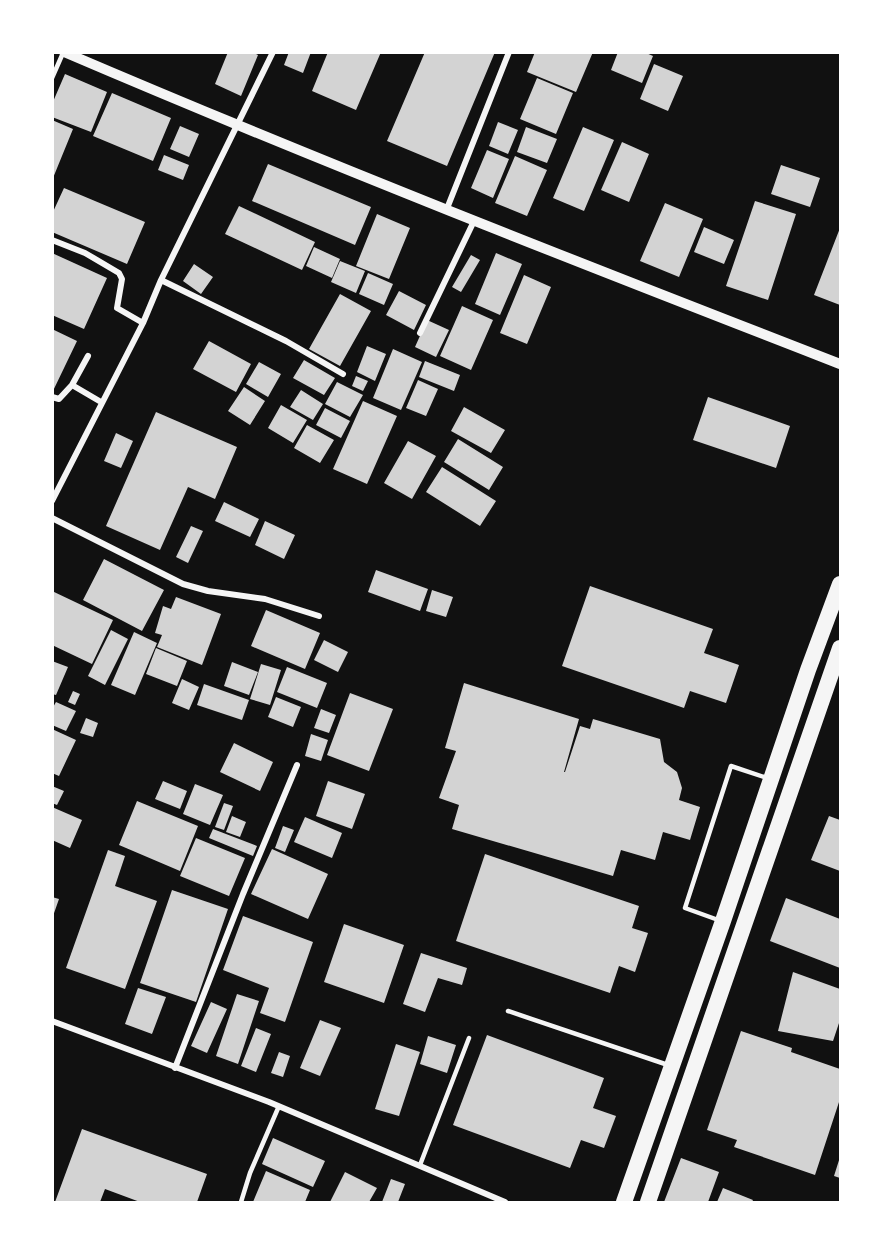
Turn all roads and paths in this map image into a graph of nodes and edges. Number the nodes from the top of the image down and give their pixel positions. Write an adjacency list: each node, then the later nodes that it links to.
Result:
1 (64, 52): 4 (lane); 5 (street)
2 (273, 52): 5 (street)
3 (509, 52): 6 (street)
4 (52, 78)
5 (238, 126): 6 (street); 9 (street)
6 (446, 211): 7 (street)
7 (474, 221): 11 (street); 13 (street)
8 (52, 240): 10 (street)
9 (161, 280): 10 (street); 14 (street)
10 (142, 323): 17 (street)
11 (420, 333)
12 (88, 356): 15 (street)
13 (840, 364)
14 (343, 374)
15 (72, 385): 16 (street); 17 (street)
16 (52, 397)
17 (101, 402): 18 (street)
18 (52, 501)
19 (52, 518): 22 (street)
20 (840, 584): 21 (highway)
21 (836, 610): 25 (highway)
22 (319, 616)
23 (840, 648): 32 (highway)
24 (297, 765): 31 (street)
25 (772, 779): 26 (highway); 26 (lane)
26 (723, 921): 30 (highway)
27 (508, 1011): 30 (lane)
28 (52, 1021): 31 (street)
29 (469, 1038): 34 (lane)
30 (672, 1066): 32 (lane); 37 (highway)
31 (175, 1068): 33 (street)
32 (691, 1078): 38 (highway)
33 (279, 1106): 34 (street); 35 (lane)
34 (420, 1165): 36 (street)
35 (241, 1203)
36 (505, 1203)
37 (624, 1203)
38 (648, 1203)

